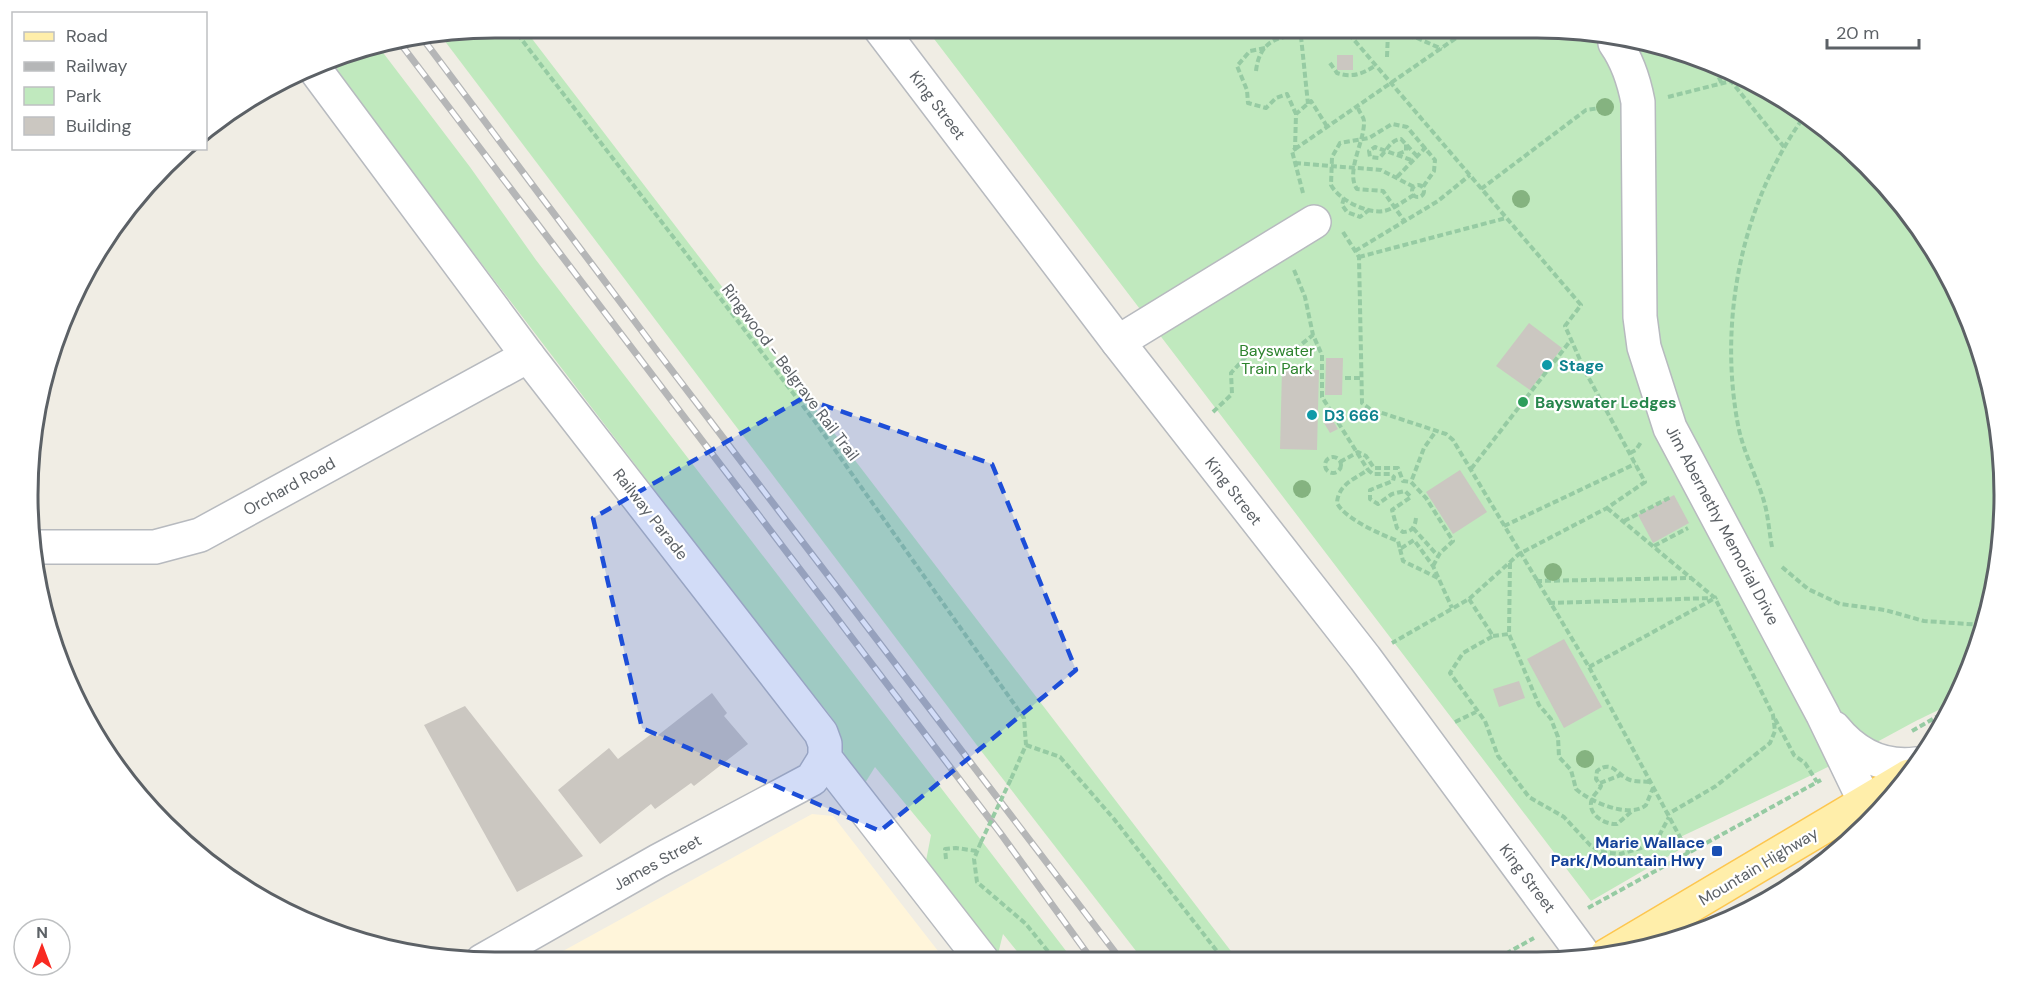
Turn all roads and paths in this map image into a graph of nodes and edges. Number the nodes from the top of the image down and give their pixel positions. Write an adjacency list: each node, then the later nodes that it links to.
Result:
1 (520, 38): 96 (path, Ringwood - Belgrave Rail Trail)
2 (887, 38): 50 (street, King Street)
3 (1279, 38): 10 (path)
4 (1301, 38): 20 (path)
5 (1353, 38): 14 (path)
6 (1388, 38): 12 (path)
7 (1417, 38): 11 (path)
8 (1457, 38): 11 (path)
9 (1616, 44): 79 (street, Jim Abernethy Memorial Drive)
10 (1265, 48): 15 (path); 22 (path)
11 (1442, 49): 18 (path)
12 (1387, 57)
13 (1329, 63): 14 (path)
14 (1376, 65): 18 (path)
15 (1256, 70)
16 (318, 73): 51 (street, Railway Parade)
17 (1718, 75): 19 (path)
18 (1392, 84): 21 (path); 34 (path)
19 (1722, 84)
20 (1308, 104): 22 (path); 24 (path)
21 (1358, 108): 24 (path); 25 (path)
22 (1296, 114): 24 (path)
23 (1800, 122): 75 (path)
24 (1328, 128)
25 (1360, 139): 27 (path); 32 (path); 33 (path)
26 (1406, 143): 28 (path); 28 (path); 29 (path)
27 (1426, 147): 29 (path); 37 (path)
28 (1397, 154): 30 (path)
29 (1416, 155): 30 (path)
30 (1411, 160): 35 (path)
31 (1295, 163): 32 (path)
32 (1330, 166): 33 (path); 39 (path)
33 (1353, 168): 35 (path); 40 (path)
34 (1470, 176): 42 (path); 43 (path)
35 (1397, 177): 36 (path)
36 (1413, 187): 37 (path); 38 (path)
37 (1423, 187): 38 (path)
38 (1413, 195): 40 (path)
39 (1344, 198): 41 (path); 41 (path)
40 (1394, 206): 41 (path); 43 (path)
41 (1369, 210)
42 (1506, 218): 47 (path); 49 (path)
43 (1405, 222): 46 (path)
44 (1325, 223): 45 (street); 46 (path)
45 (1286, 240): 48 (path); 50 (street)
46 (1355, 251): 47 (path)
47 (1359, 257): 53 (path)
48 (1313, 335): 54 (path); 56 (path)
49 (1571, 340): 58 (path); 59 (path)
50 (1118, 342): 90 (street, King Street)
51 (528, 356): 72 (street, Orchard Road); 97 (street, Railway Parade)
52 (1345, 378): 53 (path)
53 (1362, 378): 55 (path)
54 (1213, 412)
55 (1436, 431): 59 (path); 61 (path)
56 (1358, 452): 57 (path); 60 (path); 61 (path)
57 (1340, 462): 57 (path)
58 (1635, 464): 65 (path); 69 (path)
59 (1471, 469): 69 (path)
60 (1368, 470): 62 (path); 73 (path)
61 (1411, 483): 76 (path)
62 (1388, 484): 63 (path); 63 (path)
63 (1392, 494): 70 (path)
64 (1675, 494): 67 (path)
65 (1608, 508): 67 (path); 74 (path)
66 (1416, 518): 70 (path)
67 (1624, 521): 71 (path)
68 (1693, 525): 71 (path)
69 (1504, 526): 74 (path)
70 (1413, 528): 76 (path)
71 (1654, 546): 81 (path)
72 (40, 547)
73 (1400, 549): 78 (path); 80 (path)
74 (1519, 554): 77 (path); 82 (path)
75 (1774, 554)
76 (1438, 556): 78 (path)
77 (1510, 562): 84 (path); 88 (path)
78 (1433, 566): 80 (path)
79 (1764, 569): 83 (path); 87 (path); 98 (street, Jim Abernethy Memorial Drive)
80 (1438, 578): 86 (path)
81 (1692, 578): 82 (path); 83 (path)
82 (1536, 581): 85 (path)
83 (1715, 598): 85 (path); 91 (path); 93 (path)
84 (1469, 599): 86 (path); 89 (path)
85 (1550, 603): 91 (path)
86 (1452, 608): 90 (path)
87 (1975, 624)
88 (1509, 634): 89 (path); 105 (path)
89 (1493, 636): 92 (path)
90 (1365, 658): 110 (street, King Street)
91 (1589, 667): 101 (path)
92 (1476, 712): 95 (path); 108 (path)
93 (1773, 715): 102 (path); 108 (path)
94 (1935, 718): 98 (path)
95 (1455, 722)
96 (1026, 745): 115 (path, bridge); 116 (path)
97 (825, 758): 113 (street, James Street); 114 (street, Railway Parade)
98 (1856, 761): 99 (street); 102 (path); 106 (street)
99 (1905, 764)
100 (1621, 775): 101 (path); 103 (path); 103 (path)
101 (1650, 782): 104 (path)
102 (1817, 782): 109 (path)
103 (1600, 783): 105 (path)
104 (1653, 788): 107 (path); 108 (path)
105 (1592, 798): 107 (path); 107 (path)
106 (1869, 807): 111 (main road, Mountain Highway)
107 (1631, 812)
108 (1668, 815): 109 (path)
109 (1689, 855): 110 (path)
110 (1561, 922): 112 (street, King Street); 117 (path)
111 (1631, 942)
112 (1580, 950)
113 (498, 952)
114 (976, 952)
115 (1049, 952)
116 (1218, 952)
117 (1508, 952)

